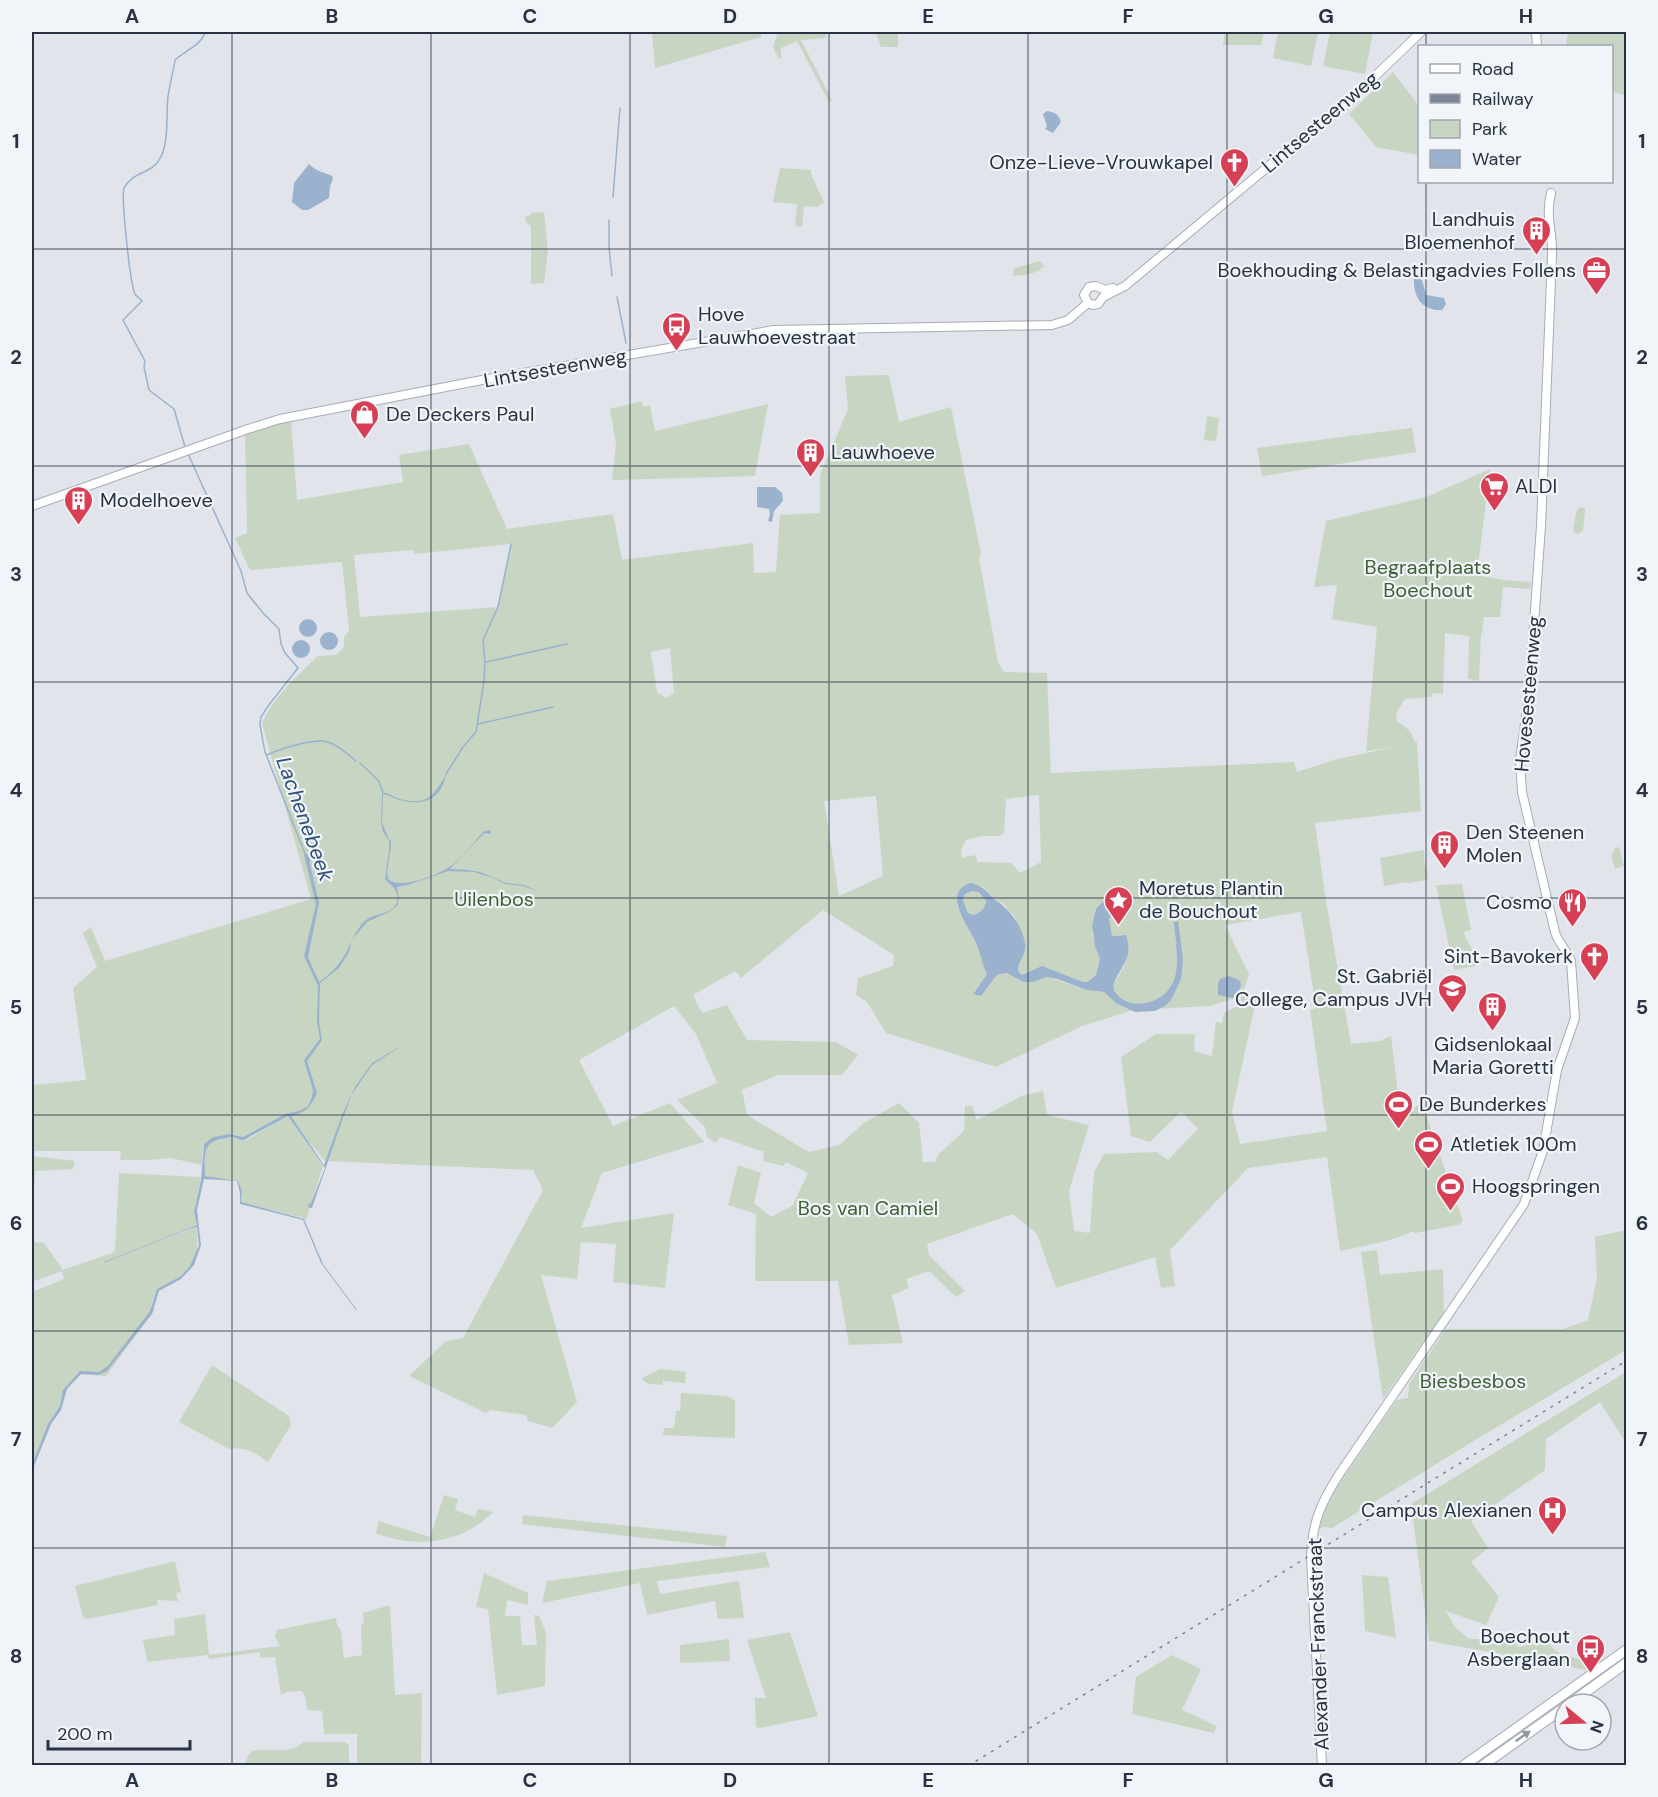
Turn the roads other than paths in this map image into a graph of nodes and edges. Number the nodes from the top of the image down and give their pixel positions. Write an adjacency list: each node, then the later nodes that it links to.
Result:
1 (1421, 32): 3 (street, Lintsesteenweg)
2 (1551, 188): 6 (street, Hovesesteenweg)
3 (1102, 294): 4 (street, Lintsesteenweg); 4 (street, Lintsesteenweg)
4 (1088, 303): 5 (street, Lintsesteenweg)
5 (32, 506)
6 (1575, 1018): 11 (street, Alexander Franckstraat)
7 (1626, 1650): 12 (main road)
8 (1626, 1663): 9 (main road)
9 (1586, 1692)
10 (1553, 1716): 13 (main road, one-way to 10)
11 (1322, 1766)
12 (1463, 1766)
13 (1482, 1766)

